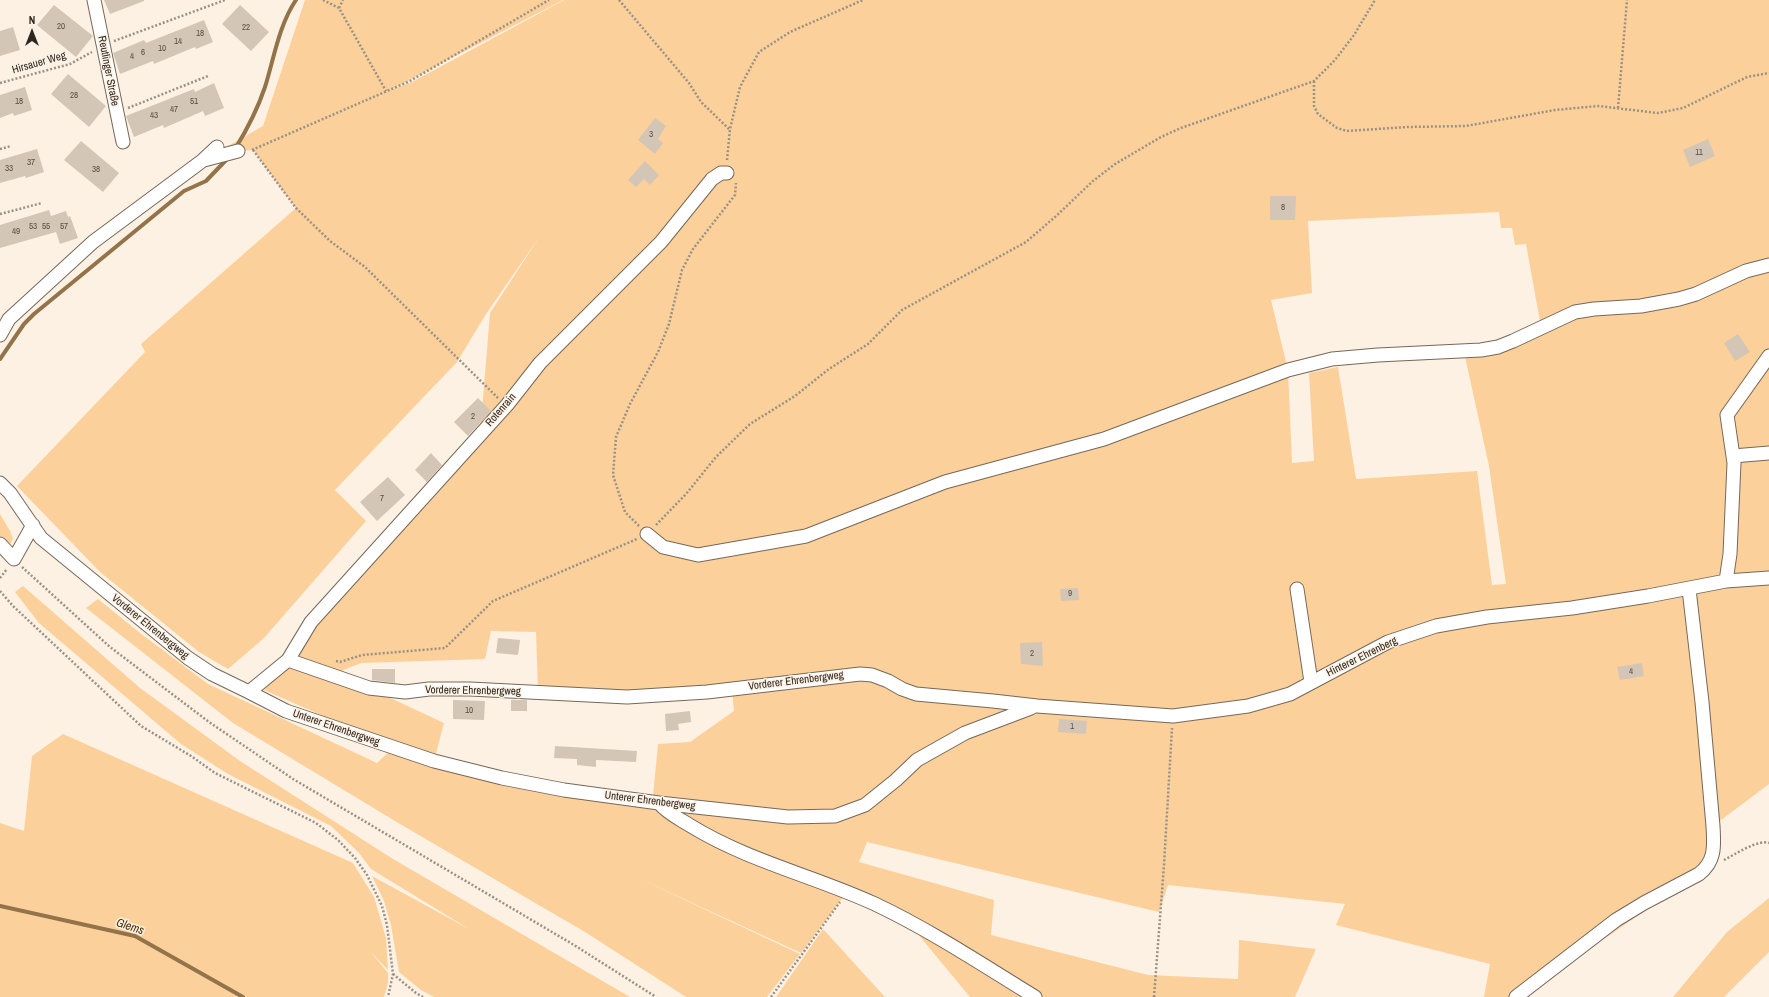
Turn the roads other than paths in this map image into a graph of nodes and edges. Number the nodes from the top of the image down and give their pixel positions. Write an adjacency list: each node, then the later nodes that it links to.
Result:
1 (94, 0): 2 (street, Reutlinger Straße)
2 (123, 142)
3 (217, 147): 5 (street)
4 (238, 151): 5 (street)
5 (202, 161): 8 (street)
6 (726, 173): 20 (street, Rotenrain)
7 (1769, 265): 14 (street)
8 (0, 335)
9 (1769, 356): 11 (street)
10 (1769, 453): 11 (street)
11 (1733, 456): 17 (street)
12 (0, 483): 13 (street, Vorderer Ehrenbergweg)
13 (33, 525): 15 (street); 22 (street, Vorderer Ehrenbergweg)
14 (647, 534)
15 (0, 544)
16 (1769, 578): 17 (street, Hinterer Ehrenberg)
17 (1726, 581): 19 (street, Hinterer Ehrenberg)
18 (1297, 589): 21 (street)
19 (1689, 589): 21 (street, Hinterer Ehrenberg); 26 (street)
20 (288, 660): 22 (street); 23 (street, Vorderer Ehrenbergweg)
21 (1311, 682): 23 (street, Hinterer Ehrenberg)
22 (249, 692): 24 (street, Unterer Ehrenbergweg)
23 (1037, 706): 24 (street, Unterer Ehrenbergweg)
24 (659, 803): 25 (street)
25 (1035, 997)
26 (1516, 997)

